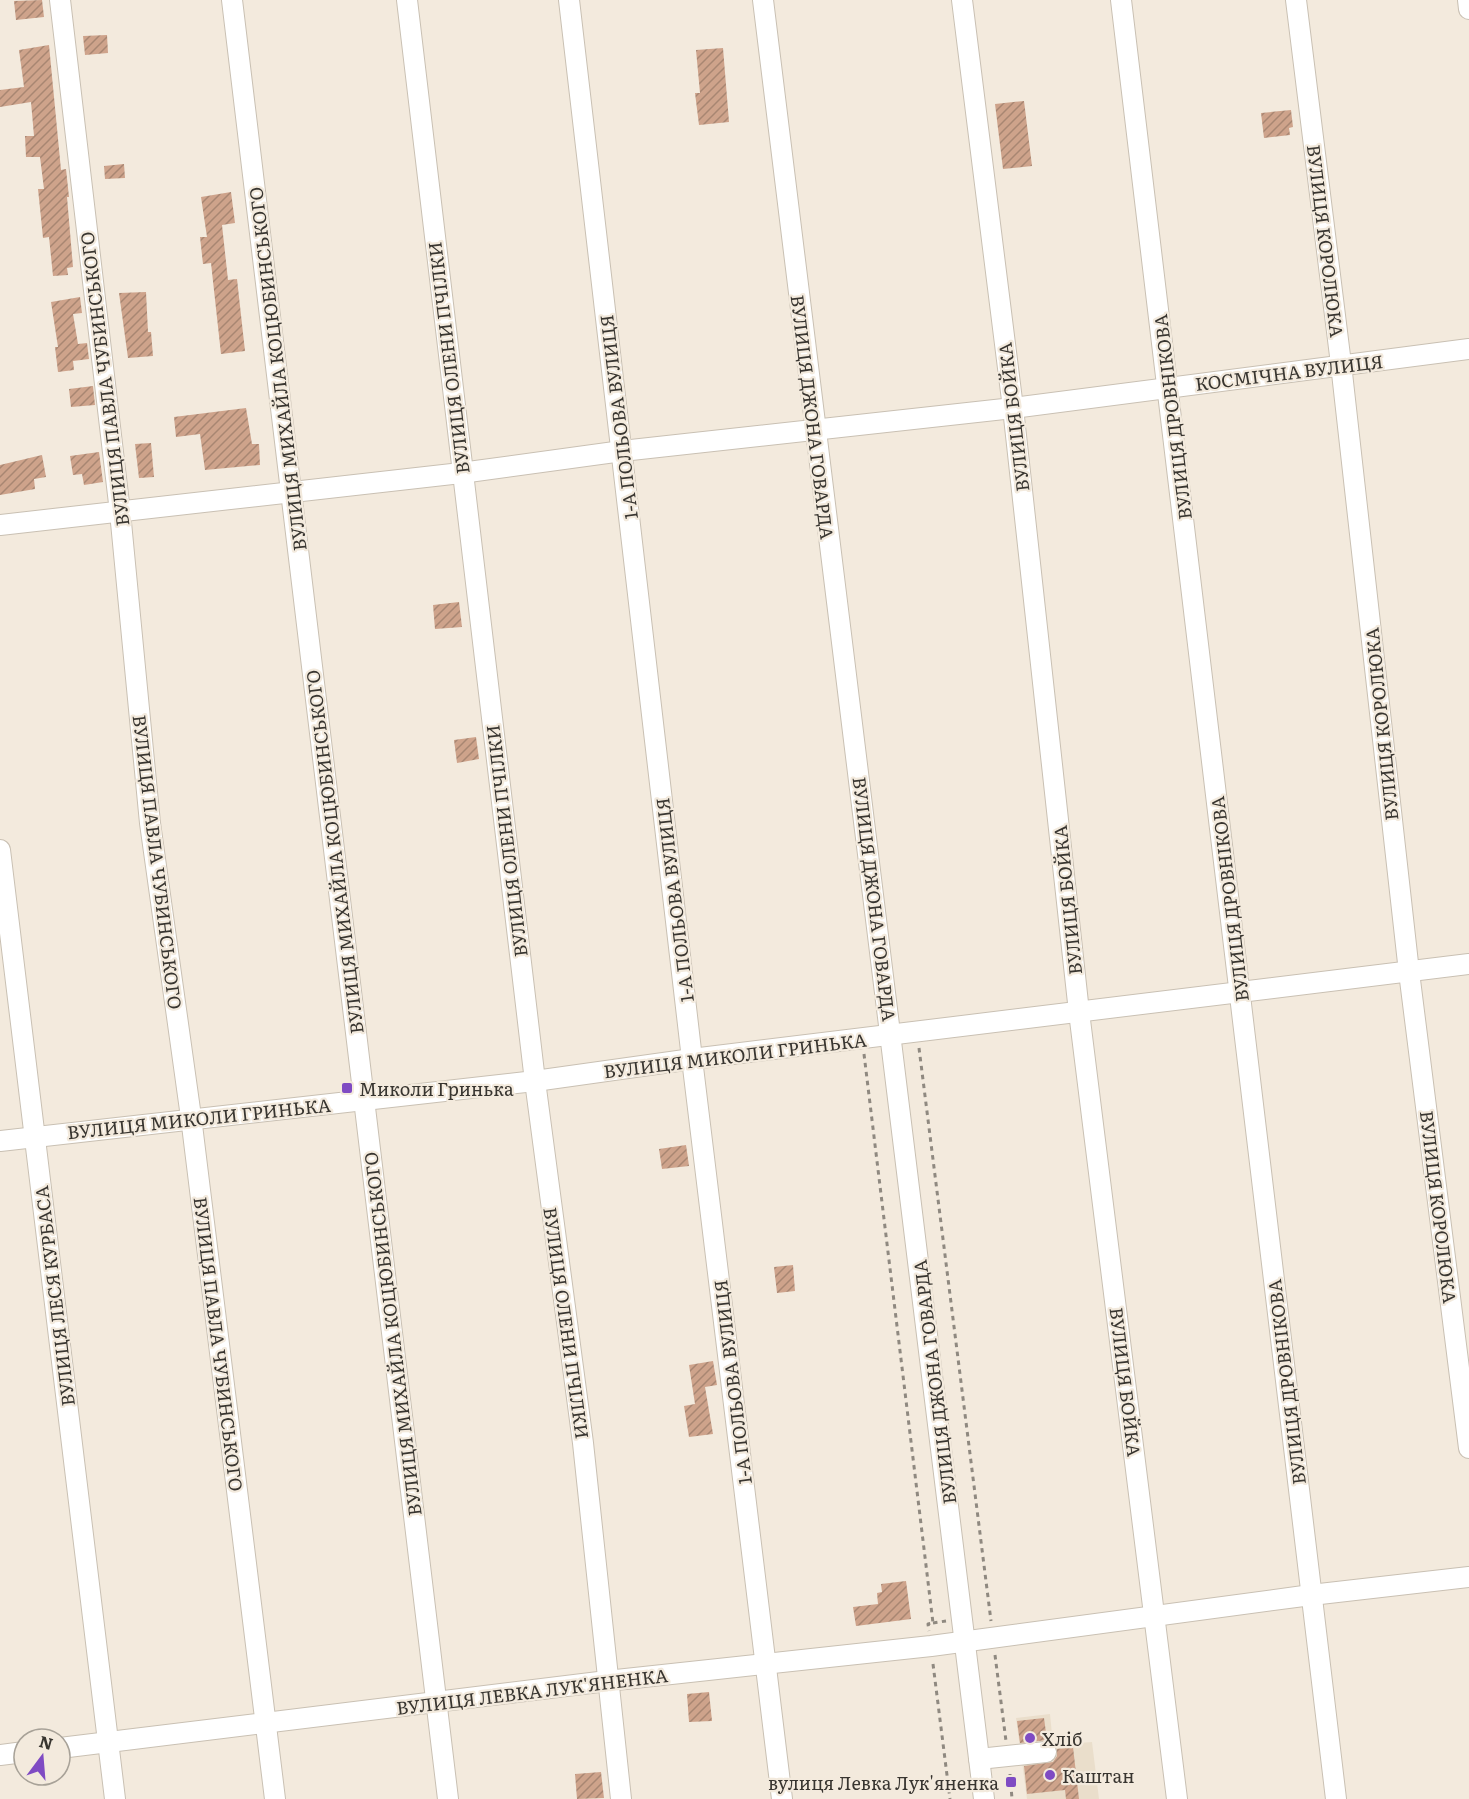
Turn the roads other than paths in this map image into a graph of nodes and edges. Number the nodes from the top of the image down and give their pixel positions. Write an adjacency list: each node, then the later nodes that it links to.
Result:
1 (60, 0): 19 (street, ВУЛИЦЯ ПАВЛА ЧУБИНСЬКОГО)
2 (232, 0): 18 (street, ВУЛИЦЯ МИХАЙЛА КОЦЮБИНСЬКОГО)
3 (407, 0): 17 (street, ВУЛИЦЯ ОЛЕНИ ПЧІЛКИ)
4 (570, 0): 16 (street, 1-А ПОЛЬОВА ВУЛИЦЯ)
5 (763, 0): 15 (street, ВУЛИЦЯ ДЖОНА ГОВАРДА)
6 (962, 0): 14 (street, ВУЛИЦЯ БОЙКА)
7 (1121, 0): 13 (street, ВУЛИЦЯ ДРОВНІКОВА)
8 (1296, 0): 12 (street, ВУЛИЦЯ КОРОЛЮКА)
9 (1468, 0): 10 (street)
10 (1469, 9)
11 (1469, 349): 12 (street, КОСМІЧНА ВУЛИЦЯ)
12 (1341, 364): 13 (street, КОСМІЧНА ВУЛИЦЯ); 23 (street, ВУЛИЦЯ КОРОЛЮКА)
13 (1169, 387): 14 (street, КОСМІЧНА ВУЛИЦЯ); 24 (street, ВУЛИЦЯ ДРОВНІКОВА)
14 (1013, 408): 15 (street, КОСМІЧНА ВУЛИЦЯ); 25 (street, ВУЛИЦЯ БОЙКА)
15 (814, 429): 16 (street, КОСМІЧНА ВУЛИЦЯ); 26 (street, ВУЛИЦЯ ДЖОНА ГОВАРДА)
16 (622, 451): 17 (street, КОСМІЧНА ВУЛИЦЯ); 27 (street, 1-А ПОЛЬОВА ВУЛИЦЯ)
17 (461, 474): 18 (street, КОСМІЧНА ВУЛИЦЯ); 28 (street, ВУЛИЦЯ ОЛЕНИ ПЧІЛКИ)
18 (292, 490): 19 (street, КОСМІЧНА ВУЛИЦЯ); 29 (street, ВУЛИЦЯ МИХАЙЛА КОЦЮБИНСЬКОГО)
19 (120, 512): 20 (street, КОСМІЧНА ВУЛИЦЯ); 30 (street, ВУЛИЦЯ ПАВЛА ЧУБИНСЬКОГО)
20 (0, 525)
21 (0, 850): 31 (street, ВУЛИЦЯ ЛЕСЯ КУРБАСА)
22 (1469, 964): 23 (street, ВУЛИЦЯ МИКОЛИ ГРИНЬКА)
23 (1409, 972): 24 (street, ВУЛИЦЯ МИКОЛИ ГРИНЬКА); 33 (street, ВУЛИЦЯ КОРОЛЮКА)
24 (1241, 993): 25 (street, ВУЛИЦЯ МИКОЛИ ГРИНЬКА); 35 (street, ВУЛИЦЯ ДРОВНІКОВА)
25 (1079, 1012): 26 (street, ВУЛИЦЯ МИКОЛИ ГРИНЬКА); 36 (street, ВУЛИЦЯ БОЙКА)
26 (892, 1036): 27 (street, ВУЛИЦЯ МИКОЛИ ГРИНЬКА); 37 (street, ВУЛИЦЯ ДЖОНА ГОВАРДА)
27 (692, 1059): 28 (street, ВУЛИЦЯ МИКОЛИ ГРИНЬКА); 38 (street, 1-А ПОЛЬОВА ВУЛИЦЯ)
28 (535, 1081): 29 (street, ВУЛИЦЯ МИКОЛИ ГРИНЬКА); 39 (street, ВУЛИЦЯ ОЛЕНИ ПЧІЛКИ)
29 (364, 1100): 30 (street, ВУЛИЦЯ МИКОЛИ ГРИНЬКА); 40 (street, ВУЛИЦЯ МИХАЙЛА КОЦЮБИНСЬКОГО)
30 (191, 1117): 31 (street, ВУЛИЦЯ МИКОЛИ ГРИНЬКА); 41 (street, ВУЛИЦЯ ПАВЛА ЧУБИНСЬКОГО)
31 (35, 1137): 32 (street, ВУЛИЦЯ МИКОЛИ ГРИНЬКА); 42 (street, ВУЛИЦЯ ЛЕСЯ КУРБАСА)
32 (0, 1141)
33 (1469, 1448)
34 (1469, 1577): 35 (street, ВУЛИЦЯ ЛЕВКА ЛУК'ЯНЕНКА)
35 (1311, 1595): 36 (street, ВУЛИЦЯ ЛЕВКА ЛУК'ЯНЕНКА); 53 (street, ВУЛИЦЯ ДРОВНІКОВА)
36 (1155, 1616): 37 (street, ВУЛИЦЯ ЛЕВКА ЛУК'ЯНЕНКА); 52 (street, ВУЛИЦЯ БОЙКА)
37 (965, 1641): 38 (street, ВУЛИЦЯ ЛЕВКА ЛУК'ЯНЕНКА); 45 (street, ВУЛИЦЯ ДЖОНА ГОВАРДА)
38 (766, 1664): 39 (street, ВУЛИЦЯ ЛЕВКА ЛУК'ЯНЕНКА); 50 (street, 1-А ПОЛЬОВА ВУЛИЦЯ)
39 (607, 1681): 40 (street, ВУЛИЦЯ ЛЕВКА ЛУК'ЯНЕНКА); 49 (street, ВУЛИЦЯ ОЛЕНИ ПЧІЛКИ)
40 (437, 1703): 41 (street, ВУЛИЦЯ ЛЕВКА ЛУК'ЯНЕНКА); 48 (street, ВУЛИЦЯ МИХАЙЛА КОЦЮБИНСЬКОГО)
41 (266, 1723): 42 (street, ВУЛИЦЯ ЛЕВКА ЛУК'ЯНЕНКА); 47 (street, ВУЛИЦЯ ПАВЛА ЧУБИНСЬКОГО)
42 (108, 1742): 43 (street, ВУЛИЦЯ ЛЕВКА ЛУК'ЯНЕНКА); 46 (street, ВУЛИЦЯ ЛЕСЯ КУРБАСА)
43 (72, 1746)
44 (1046, 1752): 45 (street)
45 (979, 1759): 51 (street, ВУЛИЦЯ ДЖОНА ГОВАРДА)
46 (115, 1799)
47 (275, 1799)
48 (448, 1799)
49 (621, 1799)
50 (782, 1799)
51 (984, 1799)
52 (1177, 1799)
53 (1336, 1799)

